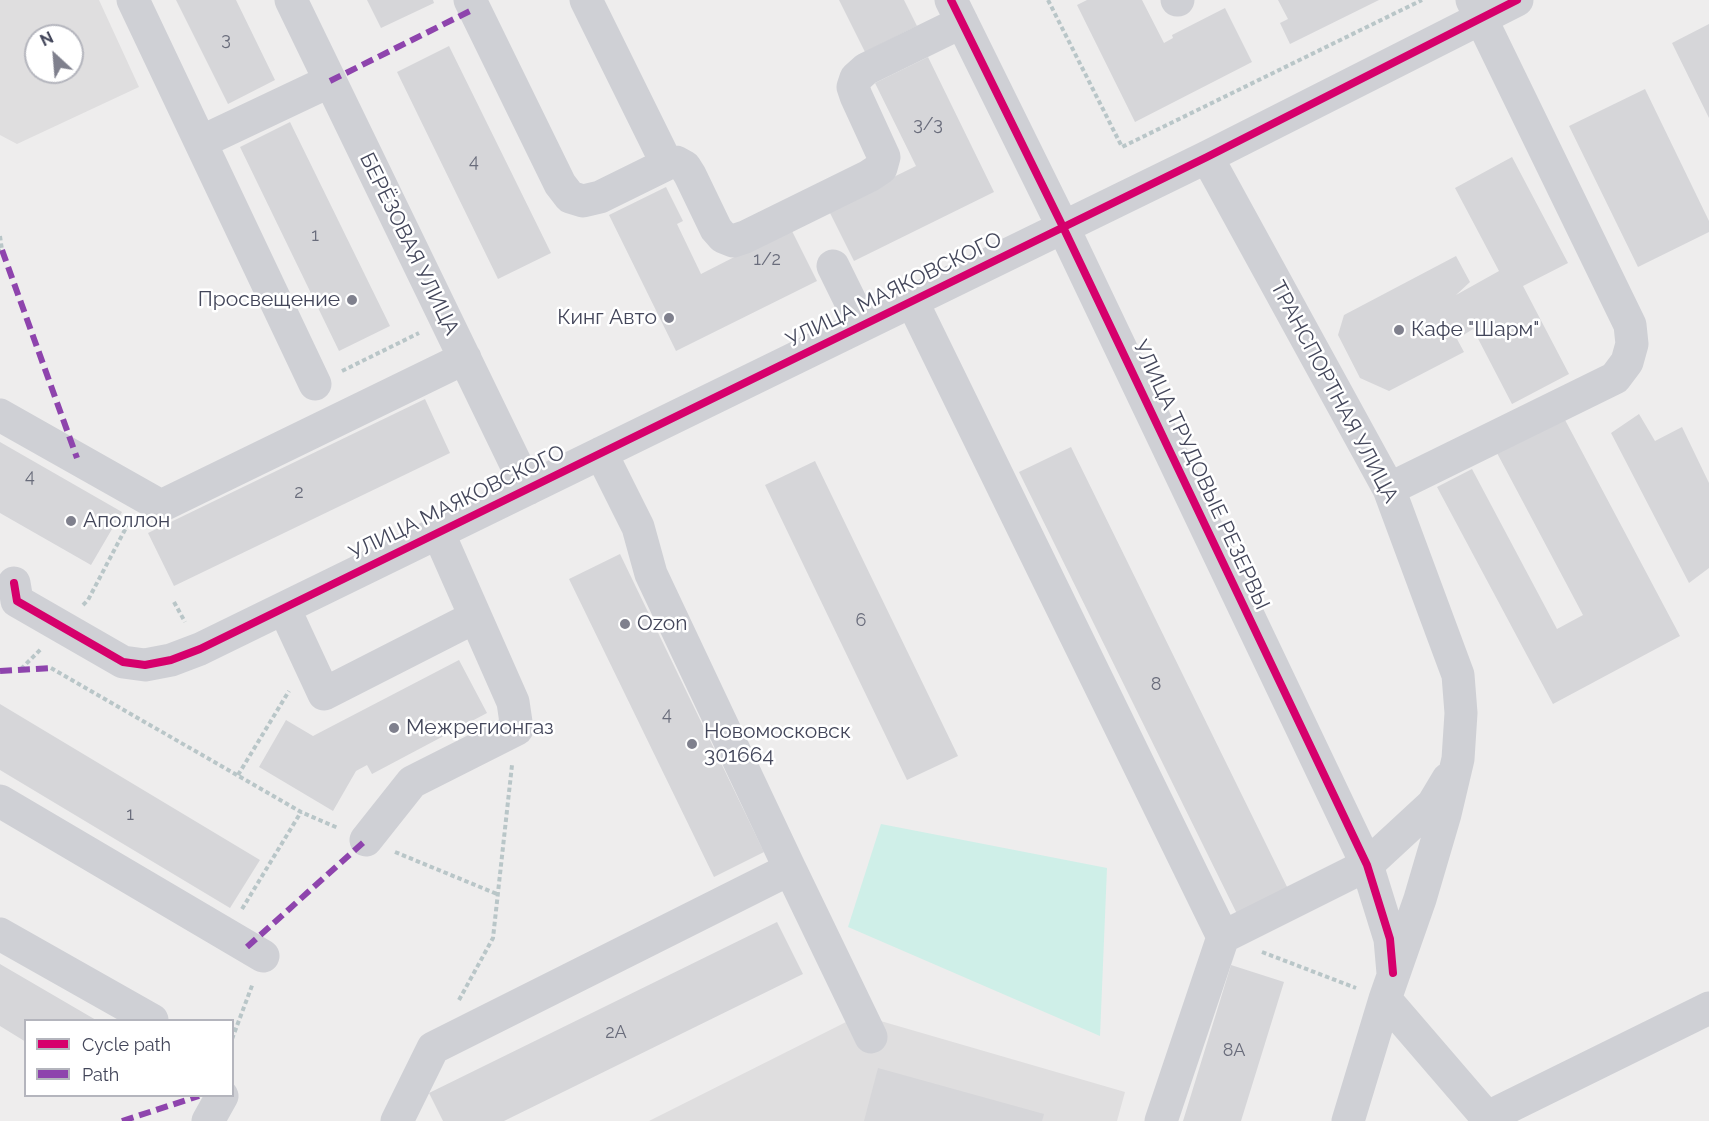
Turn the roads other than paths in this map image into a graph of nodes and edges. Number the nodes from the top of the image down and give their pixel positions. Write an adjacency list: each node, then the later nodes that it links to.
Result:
1 (133, 0): 9 (street)
2 (291, 0): 8 (street, БЕРЁЗОВАЯ УЛИЦА)
3 (470, 0): 11 (street)
4 (586, 0): 11 (street)
5 (1517, 0): 6 (street, УЛИЦА МАЯКОВСКОГО)
6 (1476, 9): 10 (street, УЛИЦА МАЯКОВСКОГО); 21 (street)
7 (957, 11): 11 (street); 12 (street, УЛИЦА ТРУДОВЫЕ РЕЗЕРВЫ)
8 (330, 81): 9 (street); 16 (street, БЕРЁЗОВАЯ УЛИЦА)
9 (201, 142): 17 (street)
10 (1207, 156): 12 (street, УЛИЦА МАЯКОВСКОГО); 21 (street, ТРАНСПОРТНАЯ УЛИЦА)
11 (667, 164)
12 (1063, 227): 14 (street, УЛИЦА МАЯКОВСКОГО); 29 (street, УЛИЦА ТРУДОВЫЕ РЕЗЕРВЫ)
13 (833, 266): 15 (street)
14 (912, 301): 15 (street, УЛИЦА МАЯКОВСКОГО); 32 (street)
15 (862, 325): 19 (street, УЛИЦА МАЯКОВСКОГО)
16 (465, 358): 18 (street); 20 (street, БЕРЁЗОВАЯ УЛИЦА)
17 (315, 384)
18 (0, 415)
19 (601, 453): 20 (street, УЛИЦА МАЯКОВСКОГО); 30 (street)
20 (528, 489): 22 (street, УЛИЦА МАЯКОВСКОГО)
21 (1389, 489): 26 (street, ТРАНСПОРТНАЯ УЛИЦА)
22 (438, 532): 24 (street, УЛИЦА МАЯКОВСКОГО); 25 (street)
23 (5, 589): 24 (street, УЛИЦА МАЯКОВСКОГО)
24 (284, 608): 25 (street)
25 (475, 617): 28 (street)
26 (1458, 759): 29 (street); 34 (street, ТРАНСПОРТНАЯ УЛИЦА)
27 (0, 801): 33 (street)
28 (366, 840)
29 (1367, 865): 32 (street); 34 (street, УЛИЦА ТРУДОВЫЕ РЕЗЕРВЫ)
30 (790, 868): 37 (street); 41 (street)
31 (0, 934): 36 (street)
32 (1223, 937): 42 (street)
33 (263, 956)
34 (1389, 986): 39 (street); 43 (street, ТРАНСПОРТНАЯ УЛИЦА)
35 (1709, 1008): 39 (street)
36 (150, 1019)
37 (871, 1037)
38 (221, 1097): 40 (street)
39 (1489, 1119)
40 (208, 1121)
41 (397, 1121)
42 (1161, 1121)
43 (1348, 1121)

